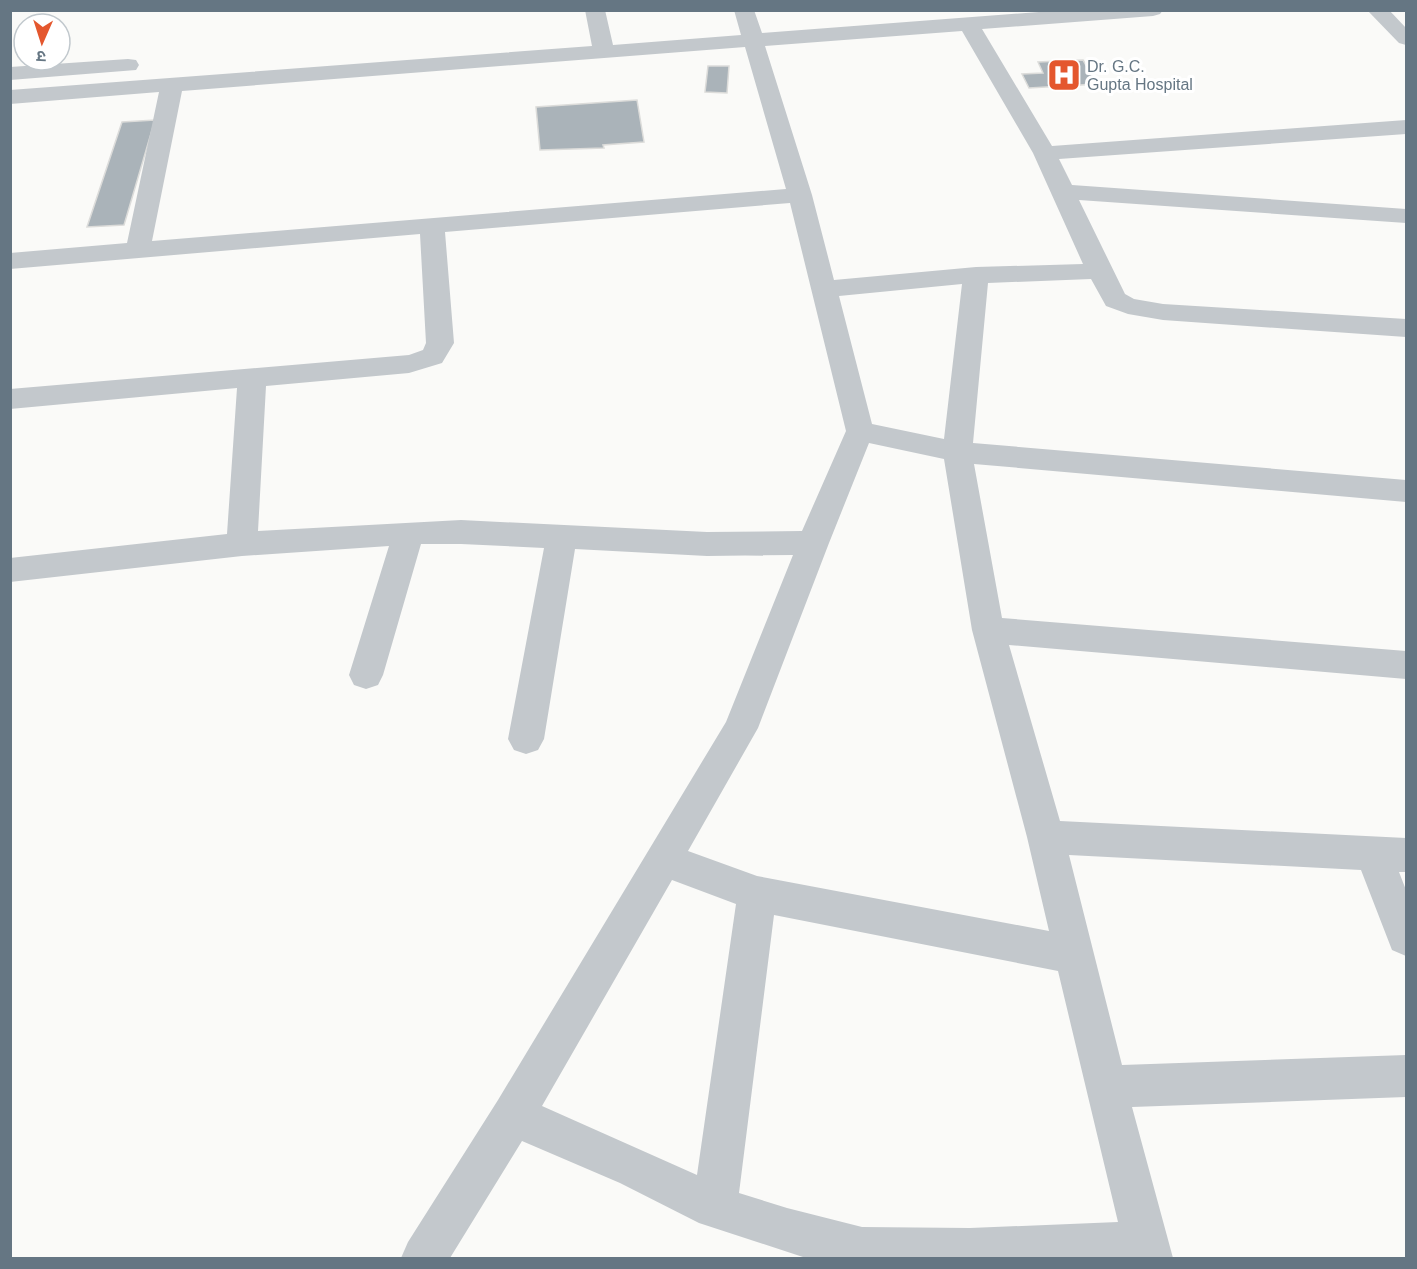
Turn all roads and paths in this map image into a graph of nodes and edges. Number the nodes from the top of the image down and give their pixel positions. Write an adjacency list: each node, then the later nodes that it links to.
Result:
1 (744, 10): 10 (street)
2 (1153, 10): 4 (street)
3 (1377, 10): 9 (street)
4 (1093, 13): 5 (street)
5 (1017, 15): 7 (street)
6 (597, 20): 8 (street); 11 (street)
7 (969, 23): 10 (street); 17 (street)
8 (575, 31)
9 (1407, 39)
10 (753, 40): 11 (street); 19 (street)
11 (604, 51): 14 (street)
12 (152, 63): 13 (street)
13 (10, 74)
14 (172, 84): 15 (street); 22 (street)
15 (10, 97)
16 (1407, 127): 17 (street)
17 (1045, 153): 18 (street)
18 (1063, 192): 20 (street); 24 (street)
19 (800, 195): 21 (street); 26 (street)
20 (1407, 216)
21 (432, 225): 22 (street); 28 (street)
22 (138, 250): 23 (street)
23 (10, 261)
24 (1099, 271): 25 (street); 27 (street)
25 (976, 275): 26 (street); 31 (street)
26 (824, 289): 30 (street)
27 (1407, 328)
28 (252, 378): 29 (street); 36 (street)
29 (10, 399)
30 (860, 431): 31 (street); 35 (street)
31 (957, 453): 32 (street); 38 (street)
32 (1407, 491)
33 (409, 533): 34 (street); 36 (street); 40 (street)
34 (562, 536): 35 (street); 41 (street)
35 (813, 543): 44 (street)
36 (242, 544): 37 (street)
37 (10, 570)
38 (988, 630): 39 (street); 42 (street)
39 (1407, 665)
40 (366, 675)
41 (526, 739)
42 (1046, 837): 43 (street); 47 (street)
43 (1390, 854): 46 (street)
44 (665, 860): 45 (street); 50 (street)
45 (757, 894): 47 (street); 51 (street)
46 (1407, 937)
47 (1075, 955): 49 (street)
48 (1407, 1076): 49 (street)
49 (1106, 1087): 52 (street)
50 (513, 1115): 51 (street); 53 (street)
51 (715, 1207): 52 (street)
52 (1149, 1251)
53 (424, 1258)

